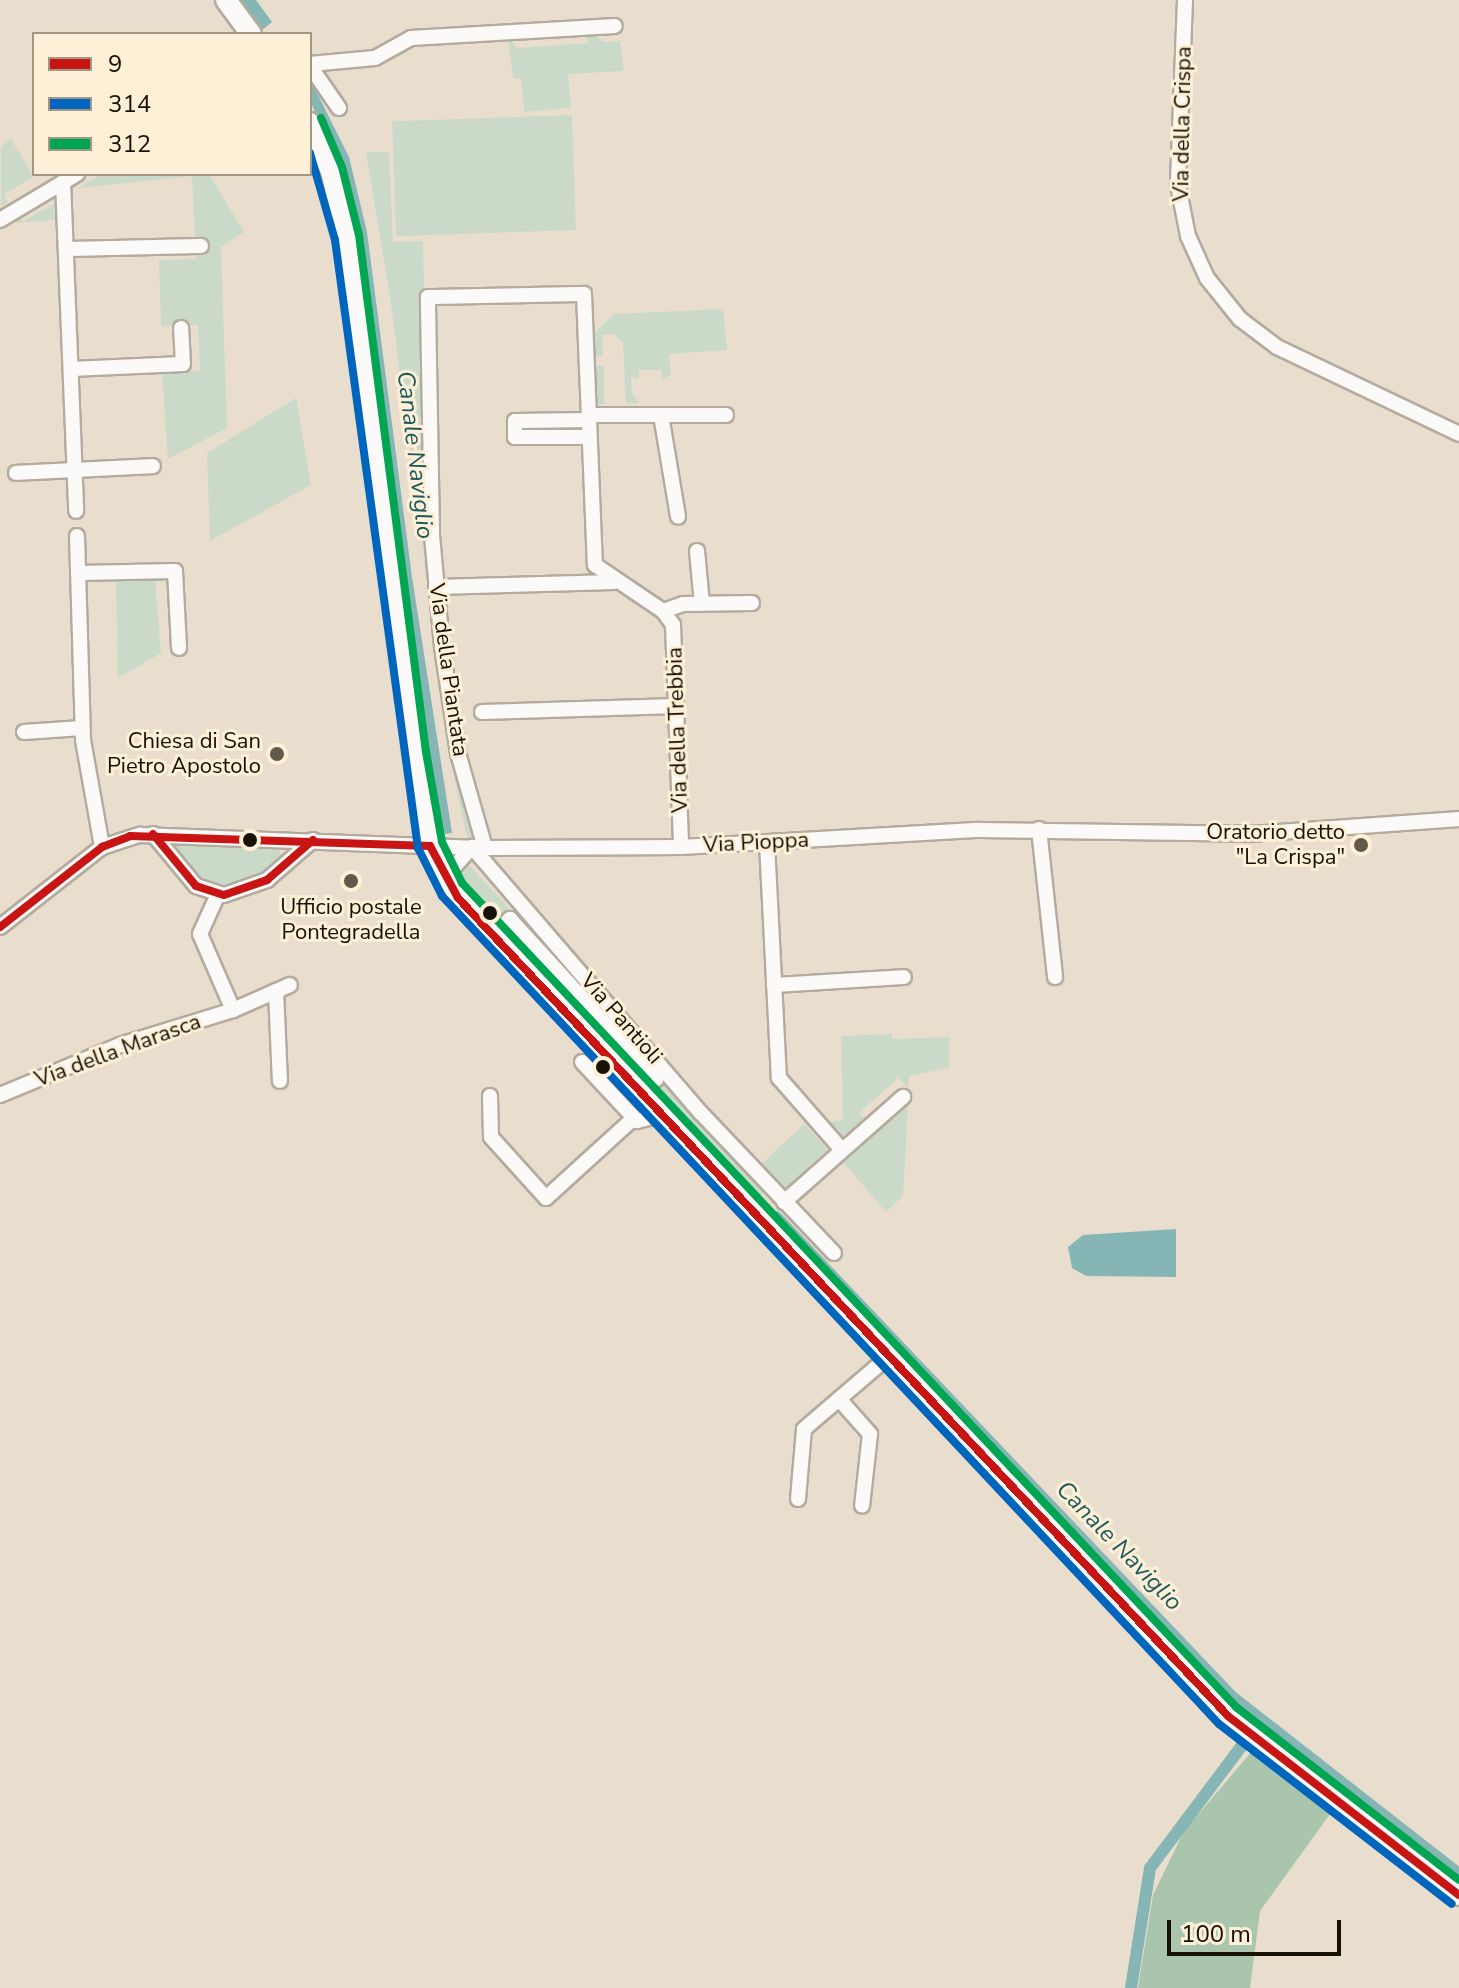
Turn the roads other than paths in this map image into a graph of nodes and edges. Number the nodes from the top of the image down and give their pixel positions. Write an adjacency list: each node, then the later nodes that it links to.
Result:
1 (226, 0): 4 (street)
2 (1185, 0): 19 (street, Via della Crispa)
3 (615, 26): 5 (street)
4 (250, 32)
5 (312, 65)
6 (312, 68): 7 (street)
7 (339, 108)
8 (312, 128): 47 (street)
9 (74, 176): 10 (street)
10 (63, 182): 11 (street); 13 (street)
11 (0, 220)
12 (201, 246): 13 (street)
13 (66, 249): 15 (street)
14 (181, 328): 15 (street)
15 (71, 369): 22 (street)
16 (661, 415): 17 (street); 18 (street); 25 (street)
17 (726, 415)
18 (589, 418): 20 (street); 20 (street); 30 (street, Via della Piantata)
19 (1459, 434)
20 (589, 437): 29 (street)
21 (153, 466): 22 (street)
22 (74, 470): 23 (street); 24 (street)
23 (16, 473)
24 (76, 511)
25 (678, 517)
26 (77, 536): 28 (street)
27 (697, 551): 32 (street)
28 (78, 573): 34 (street); 37 (street)
29 (614, 582): 30 (street); 33 (street)
30 (436, 587): 45 (street, Via della Piantata)
31 (752, 603): 32 (street)
32 (702, 604): 33 (street)
33 (663, 611): 35 (street, Via della Trebbia)
34 (179, 648)
35 (677, 706): 36 (street); 46 (street, Via della Trebbia)
36 (482, 712)
37 (82, 728): 38 (street); 44 (street)
38 (24, 732)
39 (1459, 819): 40 (street, Via Pioppa)
40 (1039, 829): 43 (street, Via Pioppa); 52 (street)
41 (153, 834): 42 (street, Via Pioppa); 44 (street, Via Pioppa); 49 (street)
42 (313, 840): 47 (street, Via Pioppa); 49 (street)
43 (767, 843): 46 (street, Via Pioppa); 54 (street)
44 (102, 847): 50 (street, Via Pioppa)
45 (478, 847): 46 (street, Via Pioppa); 47 (street, Via Pioppa); 48 (street); 59 (street, Via Pantioli)
46 (681, 847)
47 (432, 852): 48 (street)
48 (444, 878): 59 (street)
49 (218, 894): 56 (street)
50 (0, 927)
51 (904, 977): 54 (street)
52 (1055, 977)
53 (290, 985): 55 (street, Via della Marasca)
54 (774, 985): 65 (street)
55 (276, 991): 56 (street, Via della Marasca); 58 (street)
56 (233, 1010): 60 (street, Via della Marasca)
57 (582, 1062): 64 (street)
58 (280, 1081)
59 (654, 1081): 63 (street); 66 (street, Via Pantioli)
60 (1, 1091)
61 (490, 1096): 64 (street)
62 (903, 1097): 65 (street)
63 (661, 1115): 64 (street); 68 (street)
64 (634, 1118)
65 (842, 1150): 67 (street)
66 (773, 1191): 67 (street, Via Pantioli); 68 (street)
67 (784, 1202): 69 (street, Via Pantioli)
68 (752, 1213): 70 (street)
69 (834, 1253)
70 (888, 1357): 71 (street); 74 (street)
71 (839, 1399): 72 (street); 73 (street)
72 (798, 1499)
73 (862, 1506)
74 (1459, 1895)

